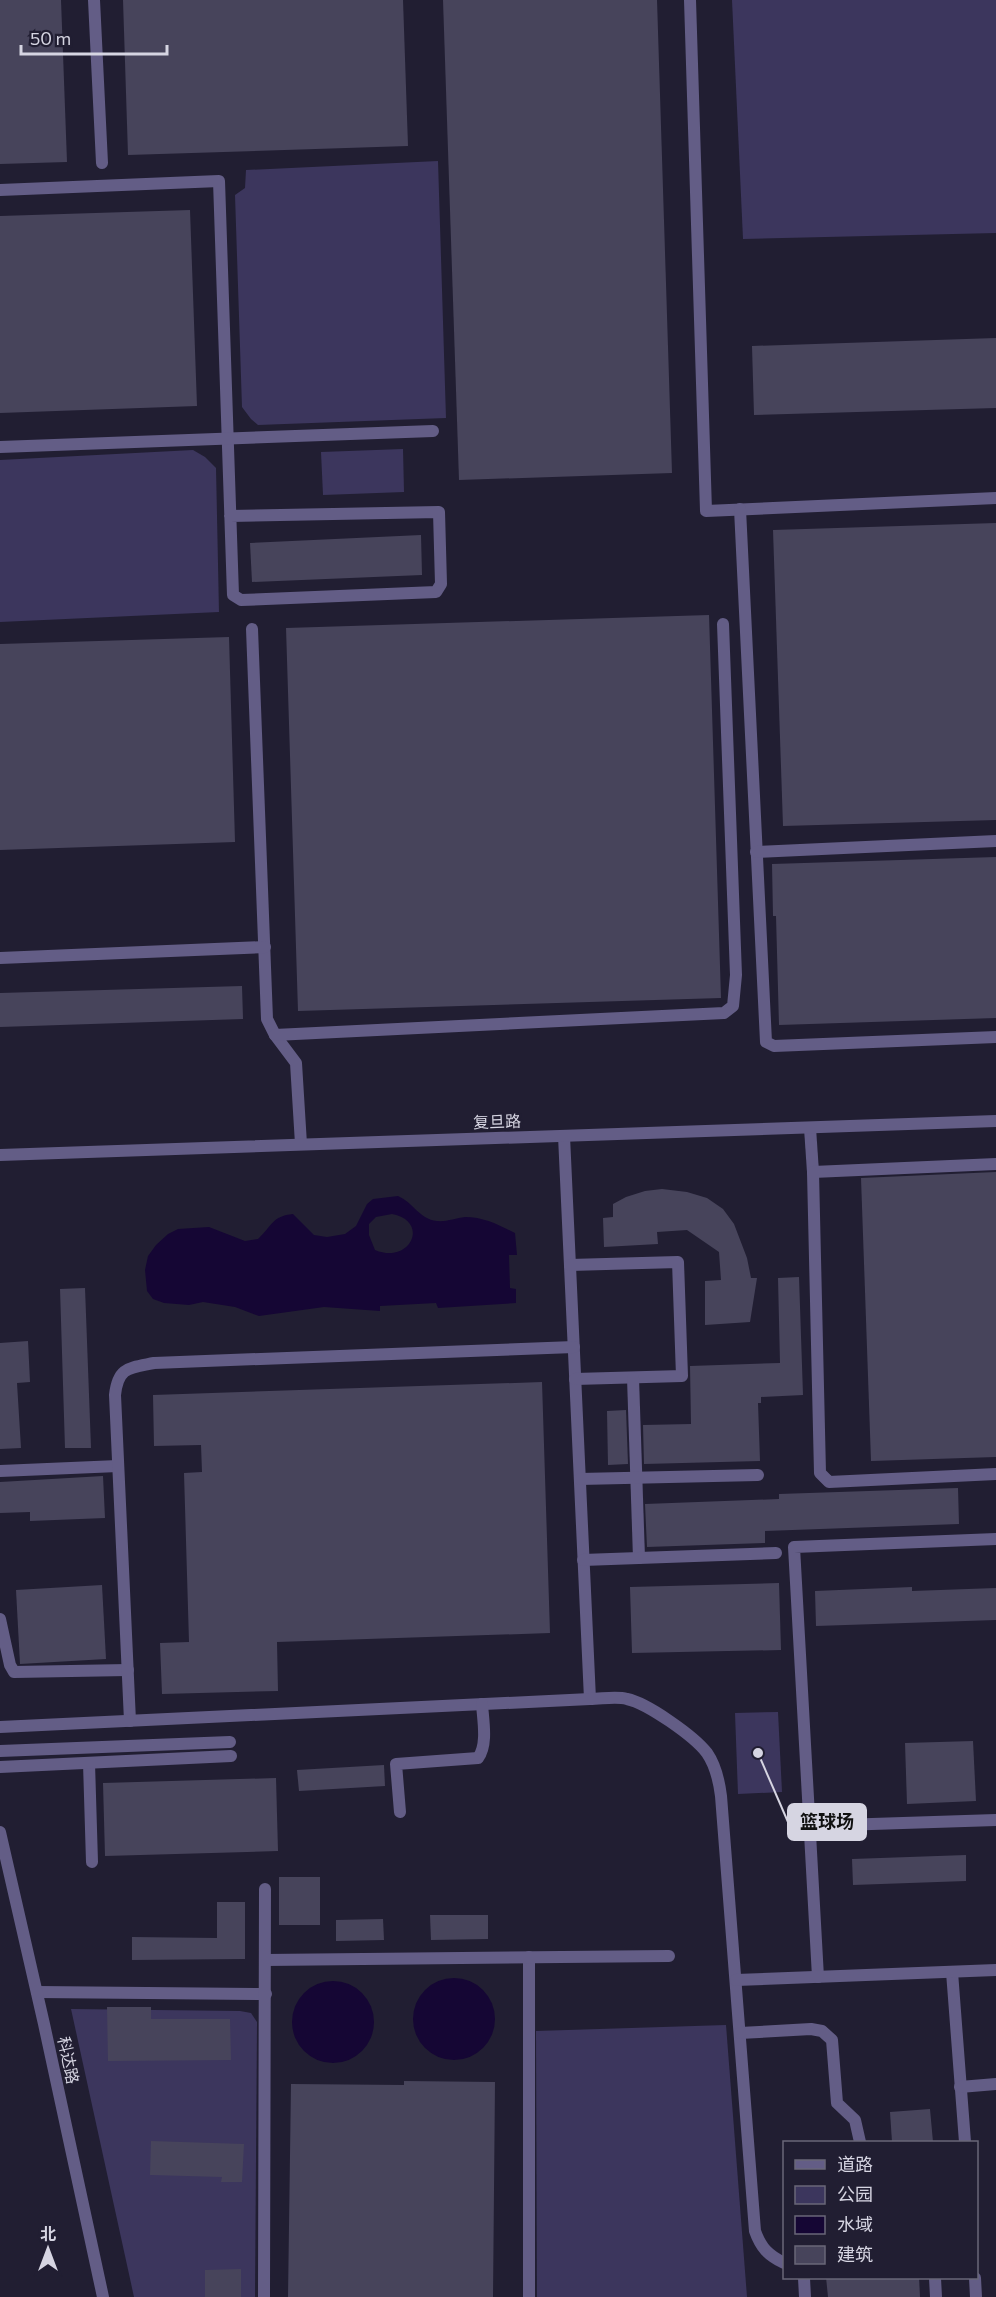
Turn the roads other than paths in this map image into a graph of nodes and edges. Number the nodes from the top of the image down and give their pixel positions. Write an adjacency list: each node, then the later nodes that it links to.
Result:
1 (94, 0): 3 (street)
2 (690, 0): 9 (street)
3 (102, 163)
4 (0, 190): 6 (street)
5 (434, 431): 6 (street)
6 (227, 438): 7 (street); 10 (street)
7 (0, 447)
8 (996, 498): 9 (street)
9 (740, 509): 14 (street)
10 (230, 516): 10 (street)
11 (723, 624): 17 (street)
12 (252, 629): 15 (street)
13 (996, 841): 14 (street)
14 (756, 852): 18 (street)
15 (265, 946): 16 (street); 17 (street)
16 (0, 958)
17 (275, 1035): 22 (street)
18 (996, 1037)
19 (996, 1121): 20 (street, 复旦路)
20 (810, 1128): 21 (street, 复旦路); 25 (street)
21 (564, 1136): 22 (street, 复旦路); 26 (street)
22 (302, 1144): 23 (street, 复旦路)
23 (0, 1155)
24 (996, 1164): 25 (street)
25 (813, 1172): 32 (street)
26 (570, 1265): 27 (street); 28 (street)
27 (574, 1347): 29 (street); 30 (street)
28 (633, 1378): 29 (street); 34 (street)
29 (575, 1379): 35 (street)
30 (118, 1466): 31 (street); 41 (street)
31 (0, 1471)
32 (996, 1474)
33 (758, 1475): 34 (street)
34 (636, 1478): 35 (street); 38 (street)
35 (580, 1479): 39 (street)
36 (996, 1539): 53 (street)
37 (776, 1553): 38 (street)
38 (639, 1558): 39 (street)
39 (583, 1560): 42 (street)
40 (0, 1619): 41 (street)
41 (128, 1670): 44 (street)
42 (590, 1699): 43 (street); 63 (street)
43 (482, 1704): 44 (street); 51 (street)
44 (130, 1721): 45 (street)
45 (0, 1727)
46 (230, 1742): 47 (street)
47 (0, 1751)
48 (231, 1756): 49 (street)
49 (89, 1763): 50 (street); 55 (street)
50 (0, 1767)
51 (400, 1812)
52 (996, 1820): 53 (street)
53 (810, 1826): 62 (street)
54 (0, 1832): 64 (street, 科达路)
55 (92, 1862)
56 (265, 1889): 59 (street)
57 (669, 1956): 58 (street)
58 (529, 1957): 59 (street); 77 (street)
59 (265, 1960): 65 (street)
60 (996, 1970): 61 (street)
61 (952, 1972): 62 (street); 68 (street)
62 (818, 1977): 63 (street)
63 (736, 1980): 66 (street)
64 (37, 1992): 65 (street); 75 (street, 科达路)
65 (266, 1994): 76 (street)
66 (740, 2033): 69 (street); 71 (street)
67 (996, 2084): 68 (street)
68 (960, 2087): 70 (street)
69 (860, 2141)
70 (965, 2141)
71 (783, 2263)
72 (804, 2279): 78 (street)
73 (935, 2279): 79 (street)
74 (975, 2279): 80 (street)
75 (103, 2297)
76 (264, 2297)
77 (529, 2297)
78 (805, 2297)
79 (936, 2297)
80 (976, 2297)

